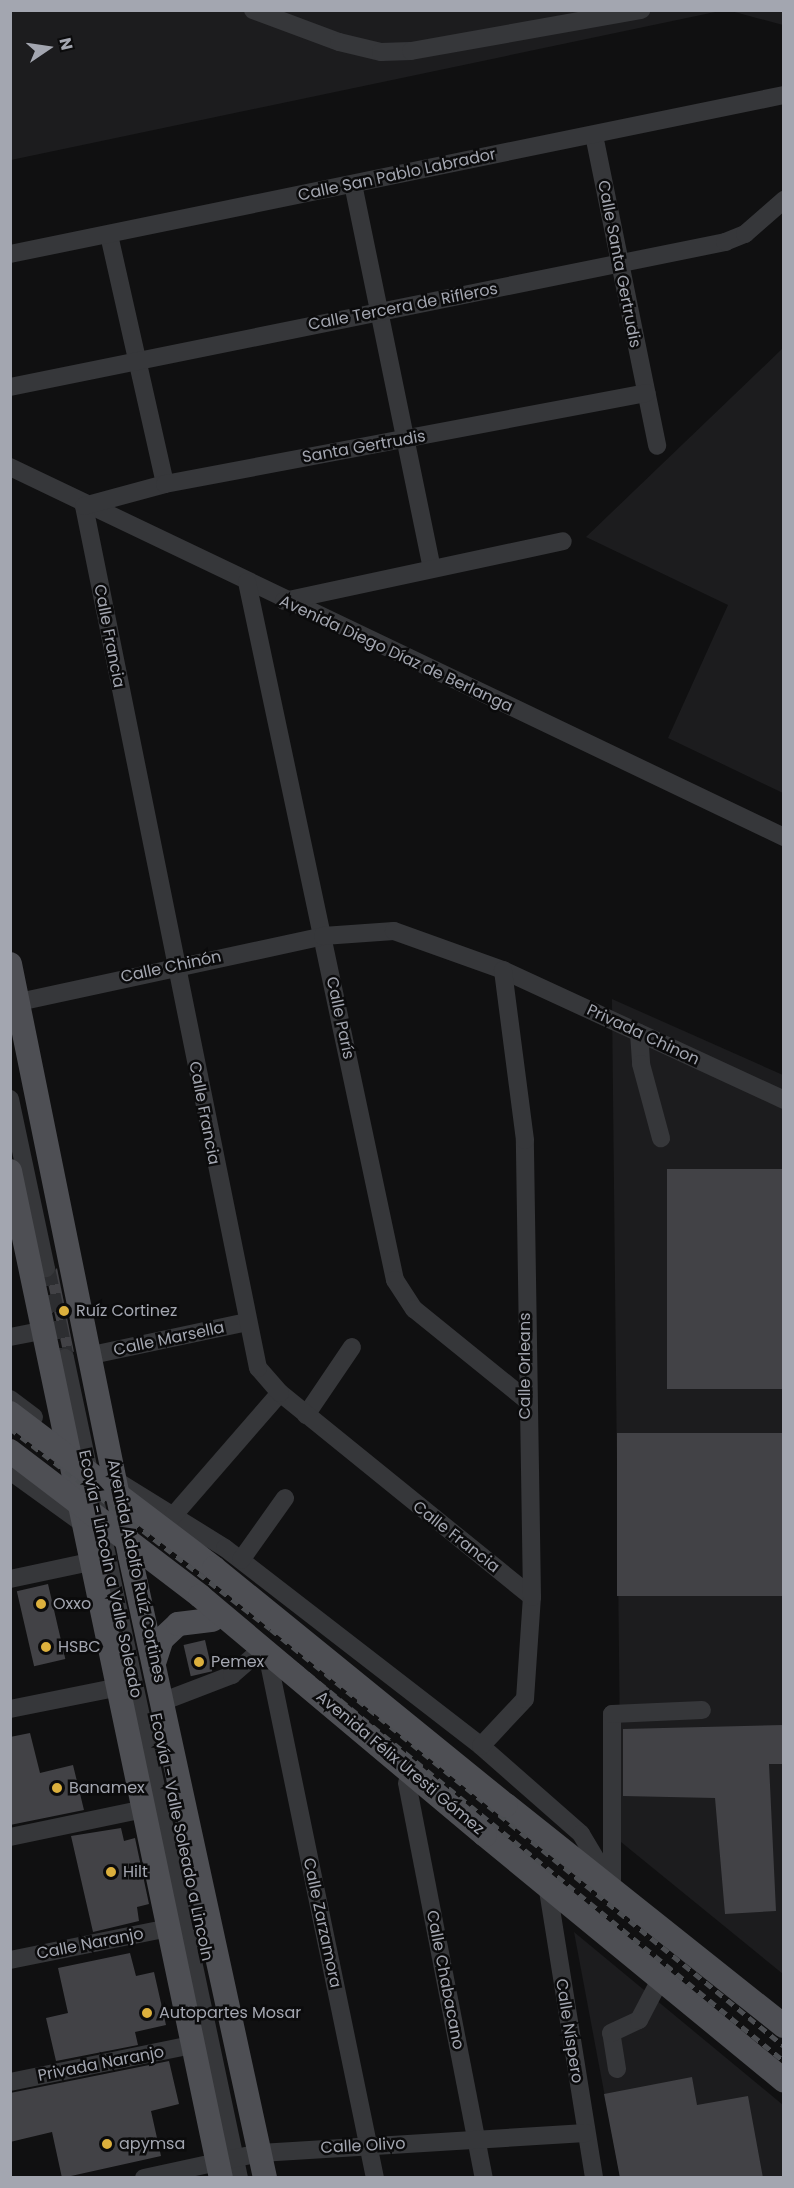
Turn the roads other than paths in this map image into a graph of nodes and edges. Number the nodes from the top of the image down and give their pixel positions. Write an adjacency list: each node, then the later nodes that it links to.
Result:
1 (253, 10): 2 (street)
2 (641, 10)
3 (783, 95): 4 (street, Calle San Pablo Labrador)
4 (594, 135): 5 (street, Calle San Pablo Labrador); 9 (street, Calle Santa Gertrudis)
5 (353, 184): 7 (street, Calle San Pablo Labrador); 10 (street)
6 (783, 200): 9 (street, Calle Tercera de Rifleros)
7 (109, 235): 8 (street, Calle San Pablo Labrador); 11 (street)
8 (10, 254)
9 (619, 264): 10 (street, Calle Tercera de Rifleros); 13 (street, Calle Santa Gertrudis)
10 (381, 312): 11 (street, Calle Tercera de Rifleros); 14 (street)
11 (137, 357): 12 (street, Calle Tercera de Rifleros); 17 (street)
12 (10, 387)
13 (646, 393): 14 (street, Santa Gertrudis); 15 (street, Calle Santa Gertrudis)
14 (407, 440): 17 (street, Santa Gertrudis); 20 (street)
15 (657, 446)
16 (10, 467): 18 (street, Avenida Diego Díaz de Berlanga)
17 (165, 484): 18 (street, Santa Gertrudis)
18 (84, 506): 21 (street, Avenida Diego Díaz de Berlanga); 26 (street, Calle Francia)
19 (563, 541): 20 (street)
20 (432, 568): 22 (street)
21 (247, 582): 22 (street, Avenida Diego Díaz de Berlanga); 24 (street, Calle París)
22 (284, 601): 23 (street, Avenida Diego Díaz de Berlanga)
23 (783, 837)
24 (323, 936): 26 (street, Calle Chinón); 27 (street, Calle Chinón); 42 (street, Calle París)
25 (10, 964): 28 (main road, Avenida Adolfo Ruíz Cortines)
26 (174, 965): 28 (street, Calle Chinón); 35 (street, Calle Francia)
27 (503, 970): 29 (street, Privada Chinon); 42 (street, Calle Orleans)
28 (15, 1011): 30 (street); 39 (main road, Avenida Adolfo Ruíz Cortines)
29 (639, 1033): 31 (street, Privada Chinon); 32 (street)
30 (10, 1100)
31 (783, 1100)
32 (661, 1138)
33 (10, 1171): 34 (main road, Avenida Adolfo Ruíz Cortines)
34 (15, 1216): 36 (main road, Avenida Adolfo Ruíz Cortines)
35 (247, 1322): 39 (street, Calle Marsella); 40 (street, Calle Francia)
36 (45, 1330): 37 (street); 47 (main road, Avenida Adolfo Ruíz Cortines)
37 (10, 1337)
38 (352, 1347): 44 (street)
39 (79, 1356): 47 (street, Ecovía - Lincoln a Valle Soleado); 49 (main road, Avenida Adolfo Ruíz Cortines)
40 (279, 1393): 44 (street, Calle Francia); 51 (street)
41 (10, 1399): 45 (street)
42 (525, 1399): 59 (street, Calle Orleans)
43 (10, 1413): 73 (main road, Avenida Félix Uresti Gómez, bridge)
44 (306, 1415): 59 (street, Calle Francia)
45 (38, 1420): 46 (street); 47 (street)
46 (10, 1452): 72 (main road, Avenida Félix Uresti Gómez, bridge)
47 (78, 1453): 49 (street); 52 (main road, Avenida Adolfo Ruíz Cortines)
48 (10, 1471): 52 (street)
49 (112, 1478): 51 (street); 54 (main road, Avenida Adolfo Ruíz Cortines)
50 (285, 1498): 55 (street)
51 (173, 1516): 53 (street)
52 (95, 1532): 54 (street); 56 (main road, Avenida Adolfo Ruíz Cortines); 85 (street, Ecovía - Lincoln a Valle Soleado)
53 (225, 1548): 55 (street); 58 (street)
54 (126, 1553): 58 (street); 62 (main road, Avenida Adolfo Ruíz Cortines); 85 (street, Ecovía - Valle Soleado a Lincoln)
55 (242, 1560): 68 (street)
56 (95, 1561): 57 (street); 64 (main road, Avenida Adolfo Ruíz Cortines)
57 (10, 1579)
58 (180, 1594): 60 (street)
59 (532, 1597): 68 (street, Calle Orleans)
60 (213, 1620): 61 (street); 62 (main road)
61 (255, 1655): 63 (street); 65 (street)
62 (155, 1660): 65 (main road, Avenida Adolfo Ruíz Cortines)
63 (270, 1668): 69 (street); 84 (street, Calle Zarzamora)
64 (119, 1687): 66 (street); 70 (main road, Avenida Adolfo Ruíz Cortines)
65 (164, 1701): 85 (main road, Avenida Adolfo Ruíz Cortines)
66 (10, 1709)
67 (702, 1710): 73 (street)
68 (482, 1746): 73 (street)
69 (407, 1783): 72 (street); 83 (street, Calle Chabacano)
70 (144, 1809): 71 (street); 74 (main road, Avenida Adolfo Ruíz Cortines)
71 (10, 1837)
72 (538, 1877): 76 (main road, Avenida Félix Uresti Gómez); 82 (street, Calle Níspero)
73 (613, 1888): 77 (main road, Avenida Félix Uresti Gómez)
74 (169, 1928): 75 (street, Calle Naranjo); 78 (main road, Avenida Adolfo Ruíz Cortines)
75 (10, 1960)
76 (661, 1978): 79 (street); 80 (main road, Avenida Félix Uresti Gómez)
77 (783, 2026)
78 (192, 2045): 81 (street, Privada Naranjo); 85 (main road, Avenida Adolfo Ruíz Cortines)
79 (617, 2069)
80 (783, 2081)
81 (10, 2082)
82 (585, 2133): 83 (street, Calle Olivo); 92 (street, Calle Níspero)
83 (477, 2141): 84 (street, Calle Olivo); 91 (street, Calle Chabacano)
84 (368, 2144): 85 (street, Calle Olivo); 90 (street, Calle Zarzamora)
85 (236, 2162): 86 (street, Calle Olivo); 87 (street, Ecovía - Lincoln a Valle Soleado); 88 (street, Ecovía - Valle Soleado a Lincoln); 89 (main road, Avenida Adolfo Ruíz Cortines)
86 (144, 2178)
87 (239, 2178)
88 (253, 2178)
89 (265, 2178)
90 (375, 2178)
91 (484, 2178)
92 (594, 2178)

